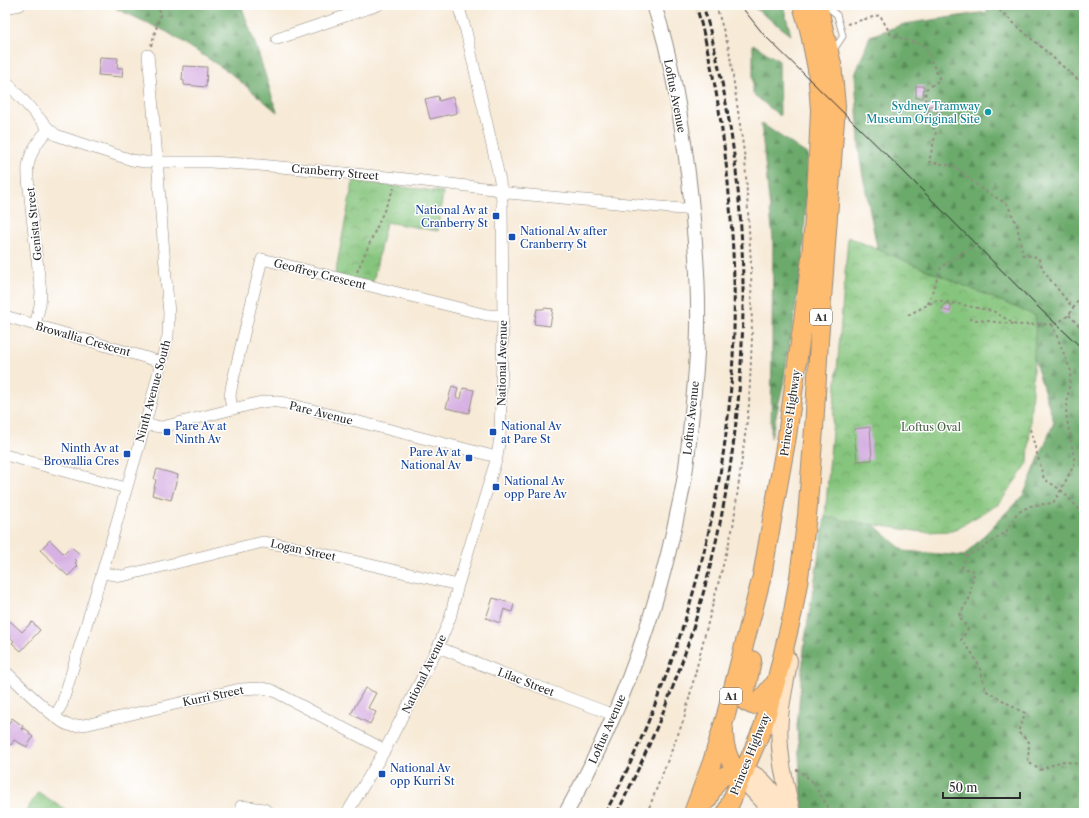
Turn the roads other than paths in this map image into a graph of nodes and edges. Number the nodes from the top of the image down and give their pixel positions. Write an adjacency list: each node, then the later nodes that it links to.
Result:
1 (20, 5): 8 (street)
2 (378, 5): 9 (street)
3 (458, 5): 15 (street, National Avenue)
4 (654, 5): 16 (street, Loftus Avenue)
5 (802, 5): 27 (highway, Princes Highway / A1)
6 (818, 5): 11 (highway, Princes Highway / A1)
7 (825, 5): 11 (lane)
8 (5, 8)
9 (277, 39)
10 (148, 54): 14 (street, Ninth Avenue South)
11 (830, 54): 29 (highway, Princes Highway / A1)
12 (5, 80): 13 (street, Cranberry Street)
13 (49, 129): 14 (street, Cranberry Street); 19 (street, Genista Street)
14 (156, 162): 15 (street, Cranberry Street); 20 (street, Ninth Avenue South)
15 (501, 192): 16 (street, Cranberry Street); 18 (street, National Avenue)
16 (692, 208): 33 (street, Loftus Avenue)
17 (5, 316): 19 (street, Browallia Crescent)
18 (503, 316): 21 (street, Geoffrey Crescent); 24 (street, National Avenue)
19 (35, 325): 20 (street, Browallia Crescent)
20 (161, 362): 22 (street, Ninth Avenue South)
21 (232, 409): 22 (street, Pare Avenue); 24 (street, Pare Avenue)
22 (145, 425): 25 (street, Ninth Avenue South)
23 (5, 454): 25 (street)
24 (497, 456): 28 (street, National Avenue)
25 (126, 488): 26 (street, Ninth Avenue South)
26 (102, 573): 28 (street, Logan Street); 35 (street, Ninth Avenue South)
27 (762, 576): 32 (highway); 34 (highway, Princes Highway / A1)
28 (458, 585): 30 (street, National Avenue)
29 (789, 629): 32 (highway, Princes Highway / A1); 47 (main road)
30 (438, 647): 33 (street, Lilac Street); 36 (street, National Avenue)
31 (5, 671): 35 (street, Kurri Street)
32 (777, 678): 37 (highway, Princes Highway / A1)
33 (614, 714): 41 (street, Loftus Avenue)
34 (726, 715): 37 (highway); 42 (highway, Princes Highway / A1)
35 (55, 716): 36 (street, Kurri Street)
36 (385, 750): 40 (street, National Avenue)
37 (740, 773): 43 (highway); 44 (highway, Princes Highway / A1); 45 (main road); 46 (main road)
38 (241, 806): 39 (street)
39 (270, 813)
40 (347, 813)
41 (566, 813)
42 (693, 813)
43 (702, 813)
44 (726, 813)
45 (772, 813)
46 (786, 813)
47 (792, 813)

